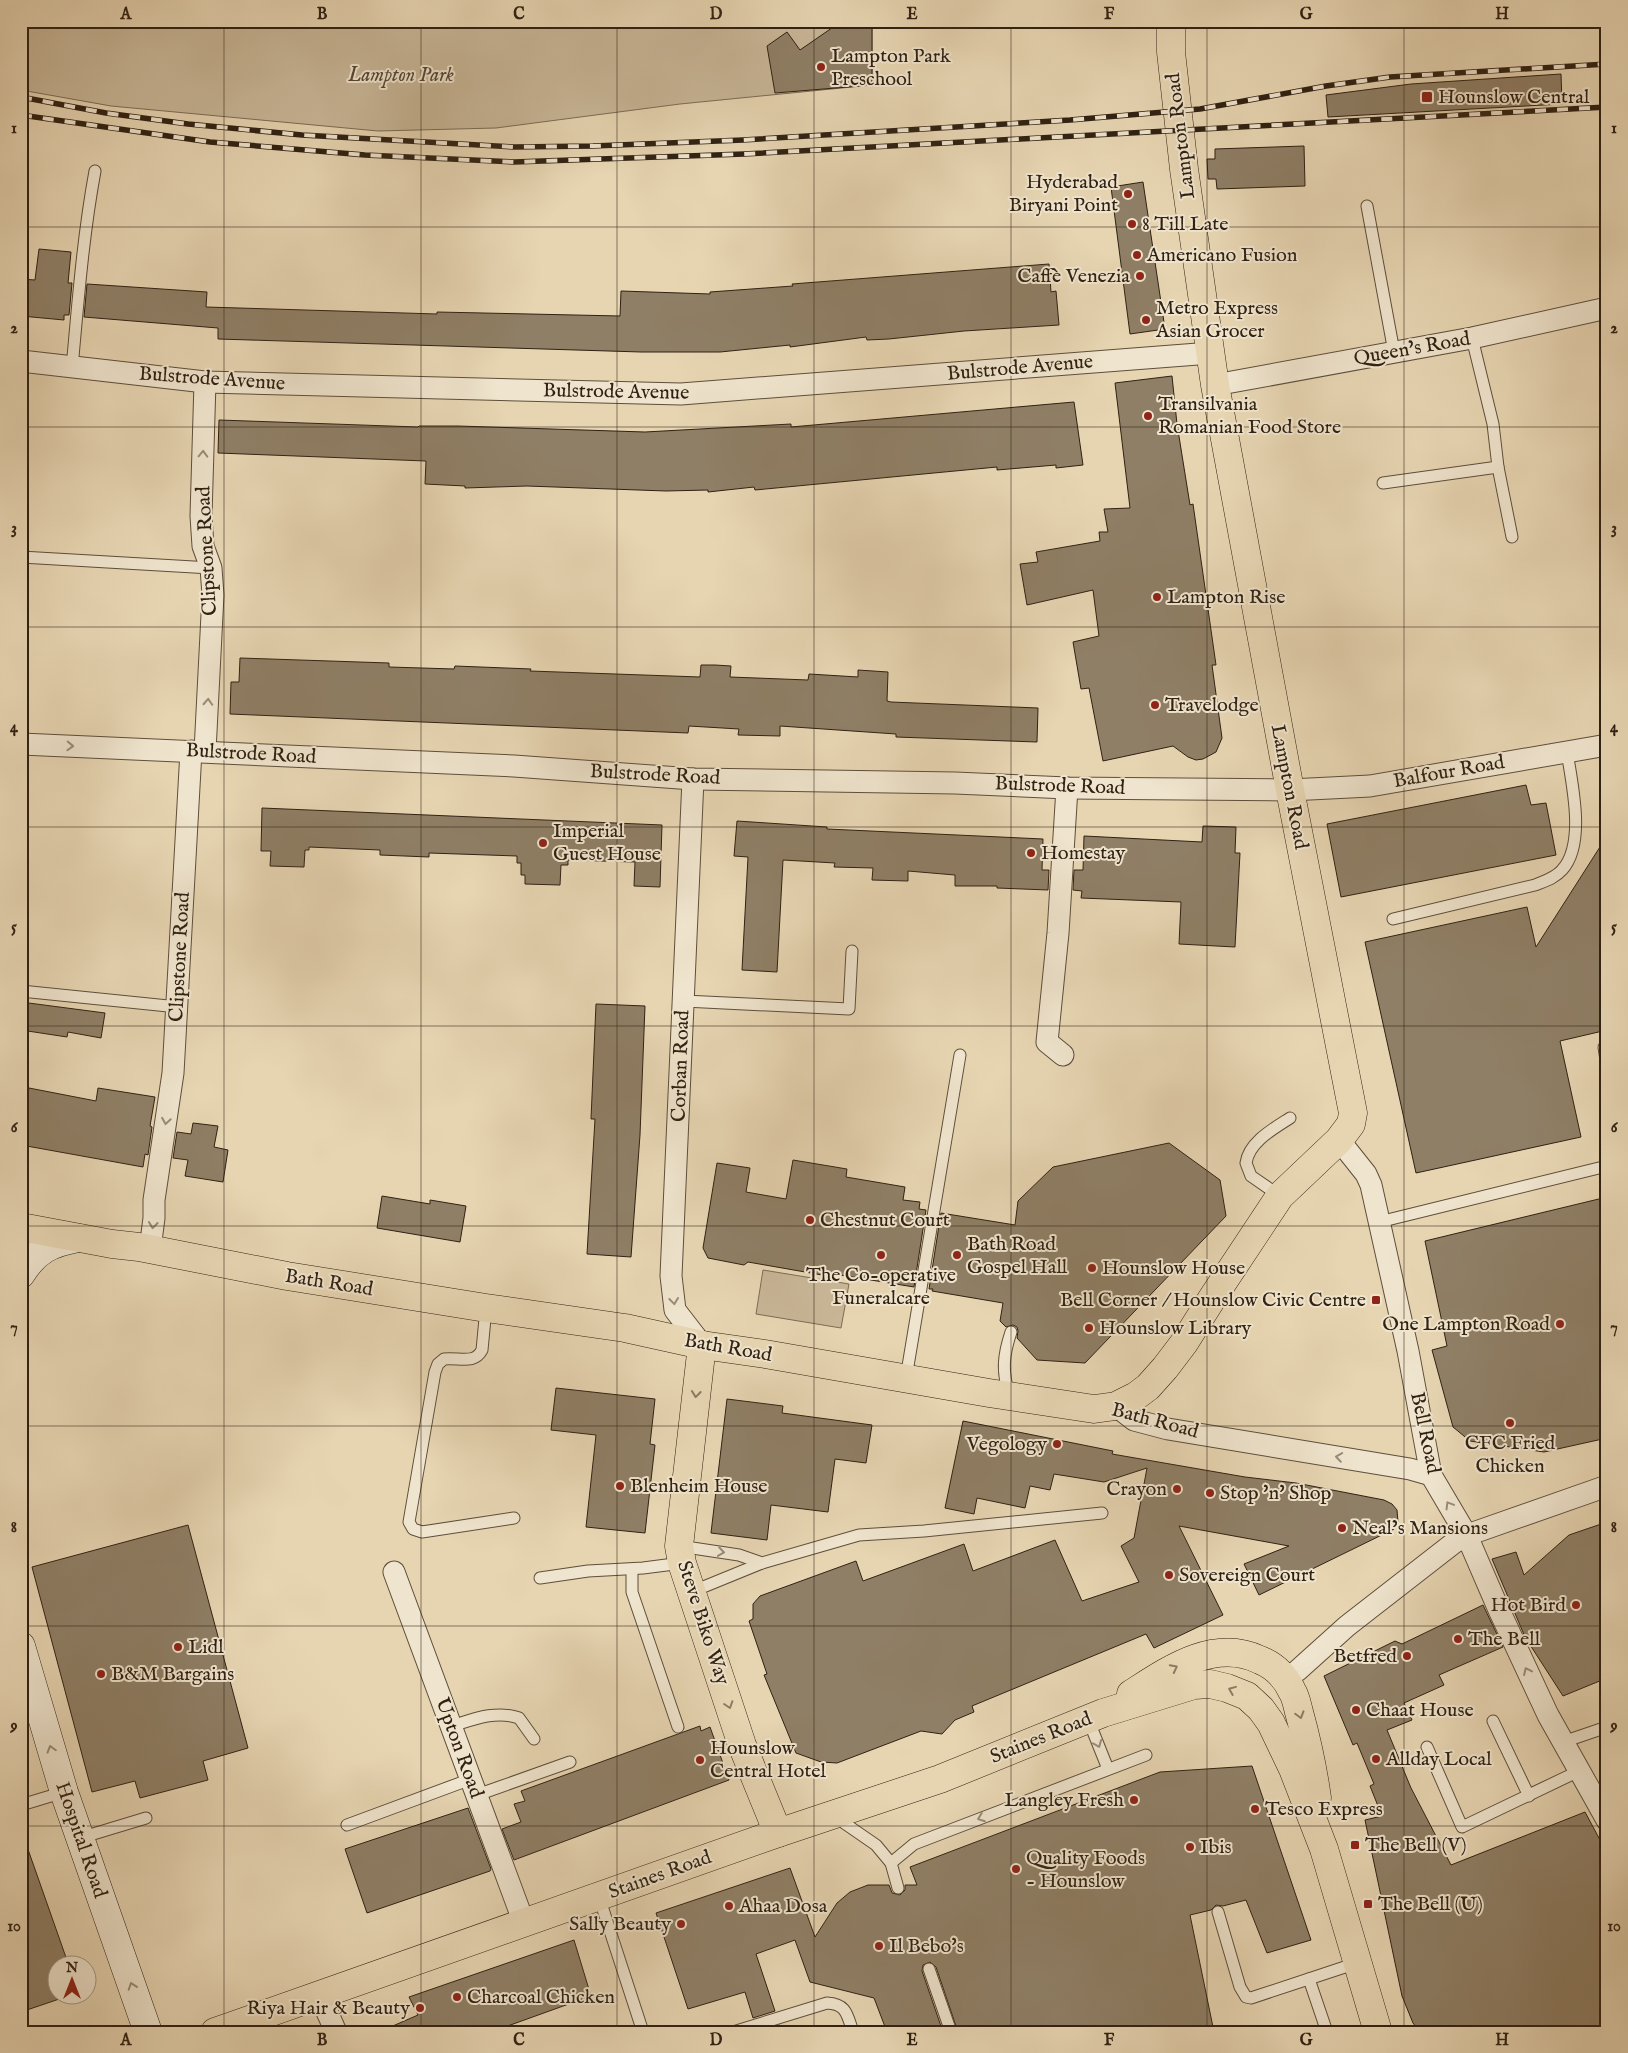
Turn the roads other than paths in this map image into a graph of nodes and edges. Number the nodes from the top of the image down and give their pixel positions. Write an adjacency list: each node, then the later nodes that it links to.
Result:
1 (1171, 21): 7 (main road, Lampton Road)
2 (95, 171): 9 (lane)
3 (1367, 206): 6 (lane)
4 (1607, 308): 5 (street, Queen's Road)
5 (1472, 338): 6 (street, Queen's Road); 12 (lane)
6 (1394, 352): 11 (street, Queen's Road)
7 (1211, 353): 10 (street, Bulstrode Avenue); 11 (main road, Lampton Road)
8 (21, 361): 9 (street, Bulstrode Avenue)
9 (72, 368): 10 (street, Bulstrode Avenue)
10 (205, 382): 16 (street, Clipstone Road, one-way to 10)
11 (1216, 385): 23 (main road, Lampton Road)
12 (1498, 467): 13 (lane); 14 (lane)
13 (1383, 483)
14 (1512, 537)
15 (21, 557): 16 (lane)
16 (211, 568): 19 (street, Clipstone Road, one-way to 16)
17 (21, 744): 19 (street, Bulstrode Road, one-way to 19)
18 (1607, 745): 20 (street, Balfour Road)
19 (198, 751): 21 (street, Bulstrode Road); 28 (street, Clipstone Road)
20 (1567, 752): 23 (street, Balfour Road); 24 (lane)
21 (693, 779): 22 (street, Bulstrode Road); 27 (street, Corban Road)
22 (1067, 788): 23 (street, Bulstrode Road); 31 (street)
23 (1290, 790): 36 (main road, Lampton Road)
24 (1393, 919)
25 (852, 951): 27 (lane)
26 (21, 992): 28 (lane)
27 (684, 1001): 46 (street, Corban Road, one-way to 46)
28 (178, 1007): 33 (street, Clipstone Road)
29 (1607, 1044): 32 (lane)
30 (960, 1055): 47 (lane)
31 (1063, 1055)
32 (1607, 1067)
33 (173, 1073): 34 (street, Clipstone Road); 42 (street, Clipstone Road, one-way to 42)
34 (177, 1097)
35 (1290, 1118): 38 (lane)
36 (1340, 1140): 38 (main road, Lampton Road); 39 (street, Bell Road)
37 (1607, 1166): 39 (lane)
38 (1280, 1196): 49 (main road, Lampton Road)
39 (1379, 1222): 50 (street, Bell Road)
40 (21, 1227): 41 (main road, Bath Road)
41 (78, 1238): 42 (main road, Bath Road); 43 (street)
42 (150, 1249): 44 (main road, Bath Road)
43 (21, 1274)
44 (486, 1308): 46 (main road, Bath Road); 53 (lane)
45 (1011, 1332): 48 (lane)
46 (702, 1345): 47 (main road, Bath Road); 55 (main road, Steve Biko Way, one-way to 55)
47 (906, 1378): 48 (main road, Bath Road)
48 (999, 1394): 49 (main road, Bath Road)
49 (1116, 1406): 50 (street, Bath Road, one-way to 49)
50 (1431, 1475): 54 (street, Bell Road, one-way to 50)
51 (1607, 1486): 54 (street)
52 (1102, 1513): 56 (lane)
53 (514, 1518)
54 (1466, 1536): 62 (street); 69 (street, Bell Road, one-way to 54)
55 (681, 1555): 56 (lane, one-way to 56); 57 (lane); 60 (main road, Steve Biko Way)
56 (762, 1563): 60 (lane)
57 (632, 1569): 59 (lane); 66 (lane)
58 (394, 1572): 65 (street, Upton Road)
59 (540, 1578)
60 (692, 1592): 83 (main road, Steve Biko Way, one-way to 83)
61 (21, 1646): 76 (street, Hospital Road, one-way to 61)
62 (1297, 1671)
63 (1095, 1716): 73 (lane, one-way to 73); 79 (main road, Staines Road); 85 (main road, Staines Road, one-way to 63); 85 (main road, Staines Road, one-way to 85)
64 (1493, 1721): 77 (lane)
65 (452, 1726): 68 (lane); 75 (street, Upton Road)
66 (678, 1727)
67 (1607, 1727): 69 (lane)
68 (534, 1739)
69 (1563, 1742): 74 (street, Bell Road)
70 (1428, 1747): 77 (lane)
71 (1146, 1755): 73 (lane)
72 (570, 1762): 75 (lane)
73 (1108, 1769): 86 (lane, one-way to 86)
74 (1579, 1771): 77 (lane); 81 (street, Bell Road)
75 (474, 1787): 82 (lane); 90 (street, Upton Road)
76 (64, 1792): 78 (lane); 84 (street, Hospital Road)
77 (1529, 1796)
78 (21, 1805)
79 (832, 1815): 83 (main road, Staines Road); 86 (lane)
80 (146, 1818): 84 (lane)
81 (1607, 1820)
82 (348, 1826)
83 (778, 1833): 88 (main road, Staines Road)
84 (80, 1838): 96 (street, Hospital Road, one-way to 84)
85 (1324, 1849): 91 (main road, Staines Road)
86 (891, 1863): 87 (lane)
87 (898, 1888)
88 (599, 1897): 90 (main road, Staines Road); 99 (lane)
89 (1218, 1912): 93 (lane)
90 (524, 1924): 94 (main road, Staines Road)
91 (1357, 1963): 93 (lane); 95 (main road, Staines Road)
92 (929, 1968): 102 (lane)
93 (1309, 1979): 103 (lane)
94 (320, 1996): 97 (main road, Staines Road); 98 (street)
95 (1379, 2029)
96 (148, 2032)
97 (215, 2032)
98 (336, 2032)
99 (643, 2032)
100 (733, 2032): 101 (lane)
101 (853, 2032)
102 (951, 2032)
103 (1327, 2032)

